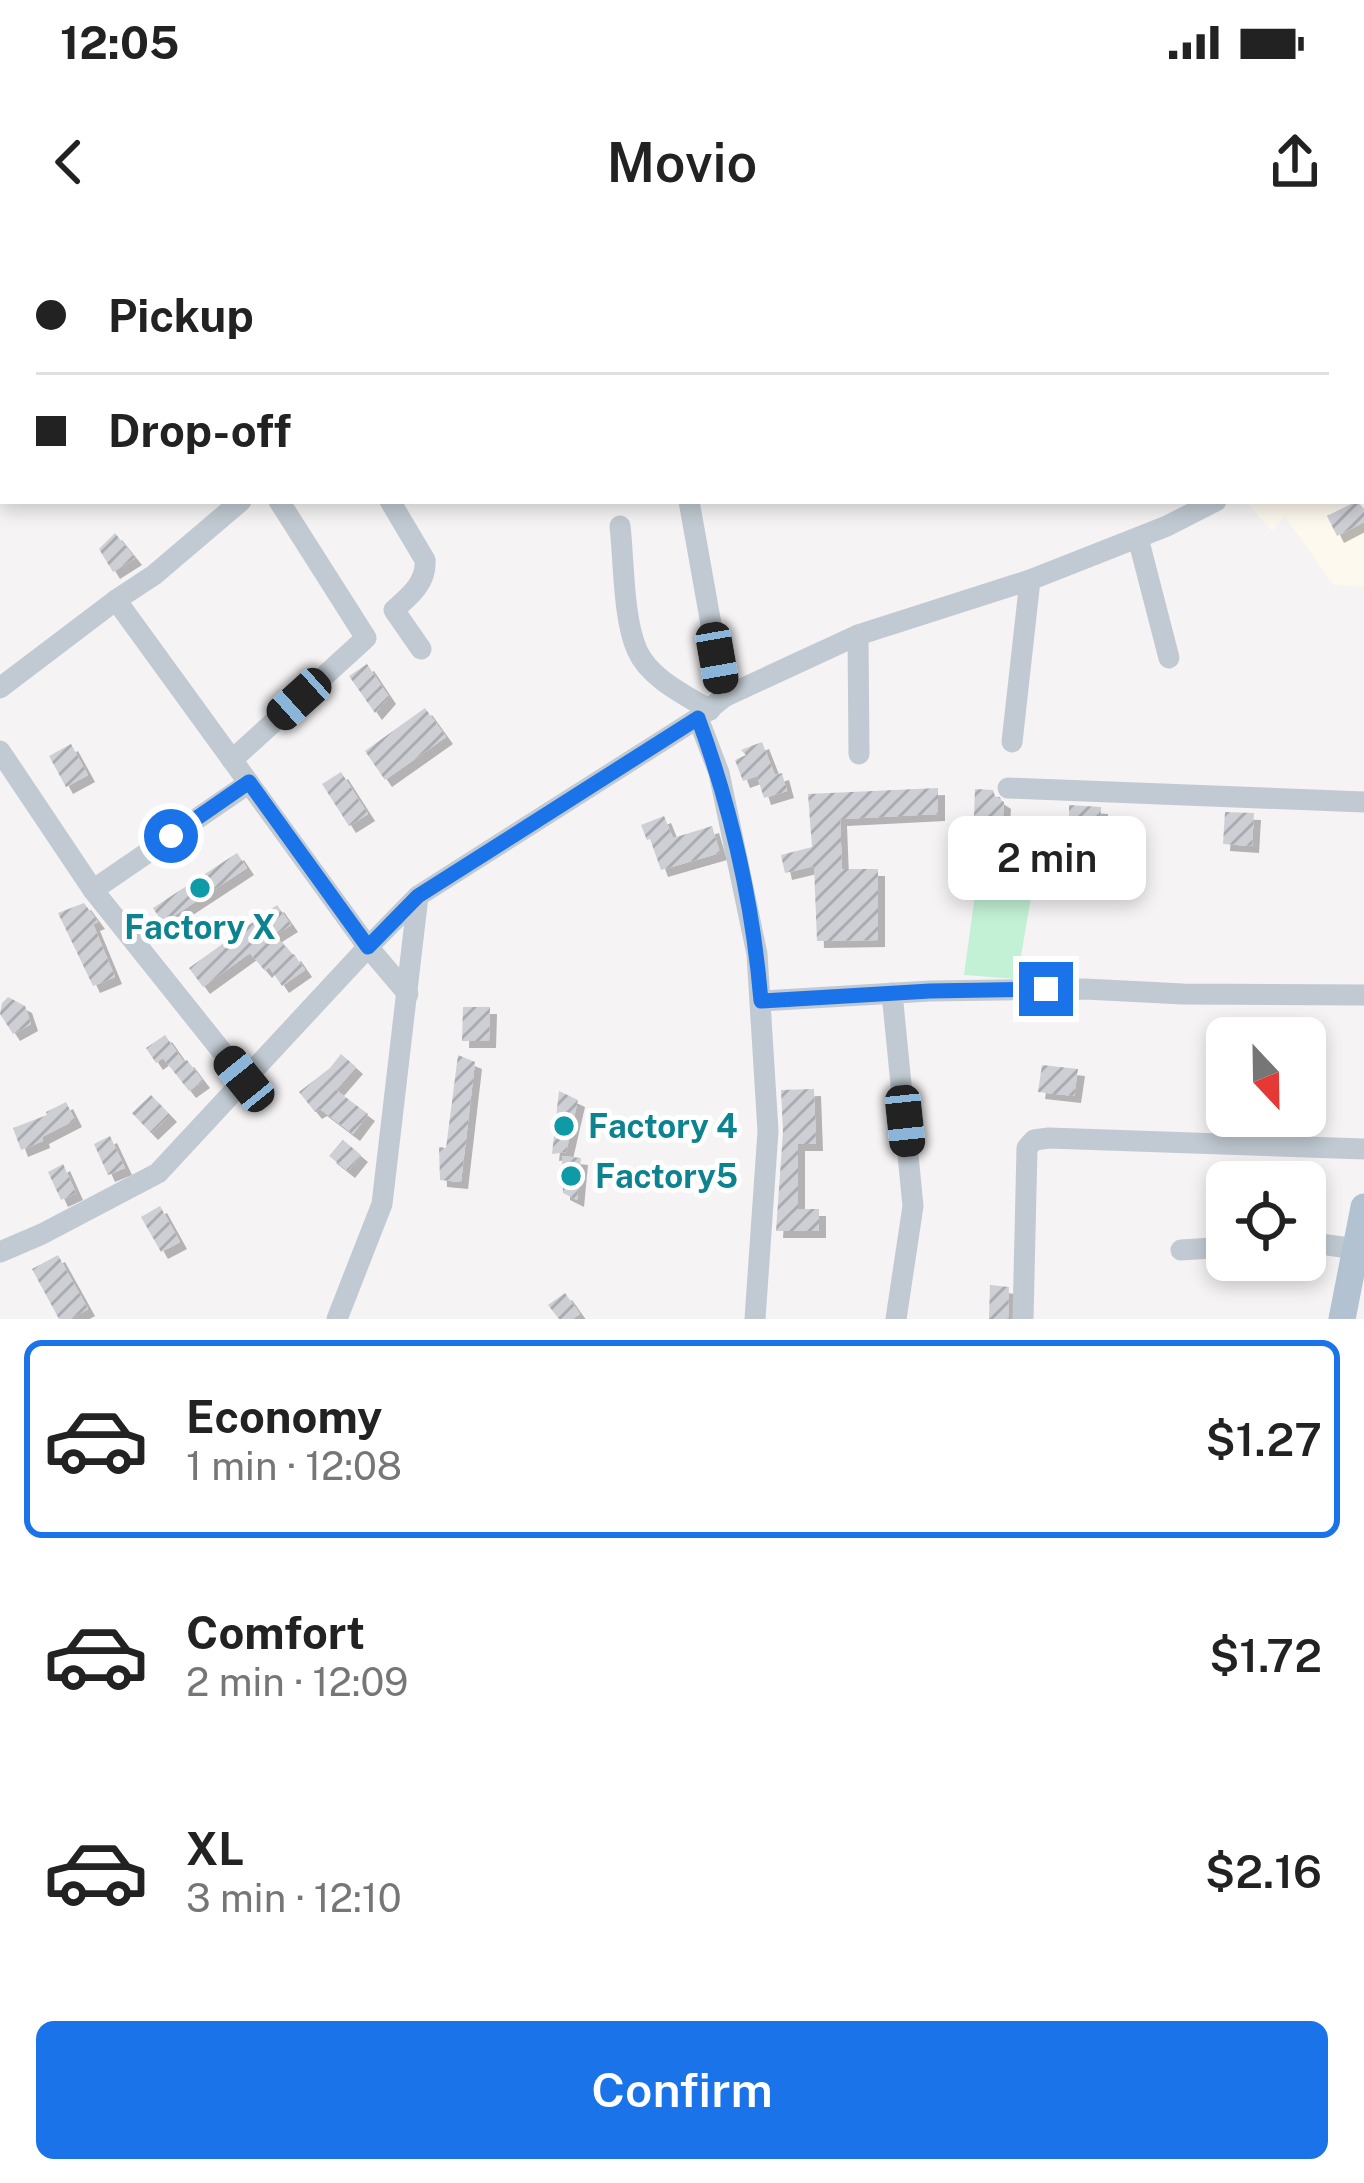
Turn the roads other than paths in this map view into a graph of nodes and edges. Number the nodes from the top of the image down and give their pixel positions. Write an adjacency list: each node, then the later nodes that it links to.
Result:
1 (238, 504): 9 (street)
2 (281, 504): 18 (street)
3 (392, 504): 11 (street)
4 (689, 504): 14 (street)
5 (1210, 504): 7 (street)
6 (620, 526): 14 (street)
7 (1138, 538): 8 (street); 12 (street)
8 (1030, 580): 10 (street); 15 (street)
9 (116, 600): 13 (street); 18 (street)
10 (858, 635): 14 (street); 17 (street)
11 (422, 650)
12 (1169, 658)
13 (0, 688)
14 (711, 708): 23 (street); 28 (street)
15 (1012, 742)
16 (0, 752): 22 (street)
17 (859, 754)
18 (232, 760): 19 (street)
19 (249, 782): 22 (street); 24 (street)
20 (1008, 788): 21 (street)
21 (1364, 802)
22 (93, 890): 29 (street)
23 (418, 896): 24 (street); 26 (street)
24 (368, 947): 26 (street); 29 (street)
25 (892, 993): 27 (street); 28 (street); 39 (street)
26 (408, 994): 37 (street)
27 (1364, 995)
28 (761, 1001): 38 (street)
29 (244, 1079): 36 (street)
30 (1364, 1149): 40 (street)
31 (1364, 1208): 34 (main road)
32 (1326, 1245): 34 (street)
33 (1206, 1248): 35 (street)
34 (1357, 1249): 41 (main road)
35 (1181, 1250)
36 (0, 1252)
37 (338, 1319)
38 (754, 1319)
39 (896, 1319)
40 (1023, 1319)
41 (1342, 1319)

